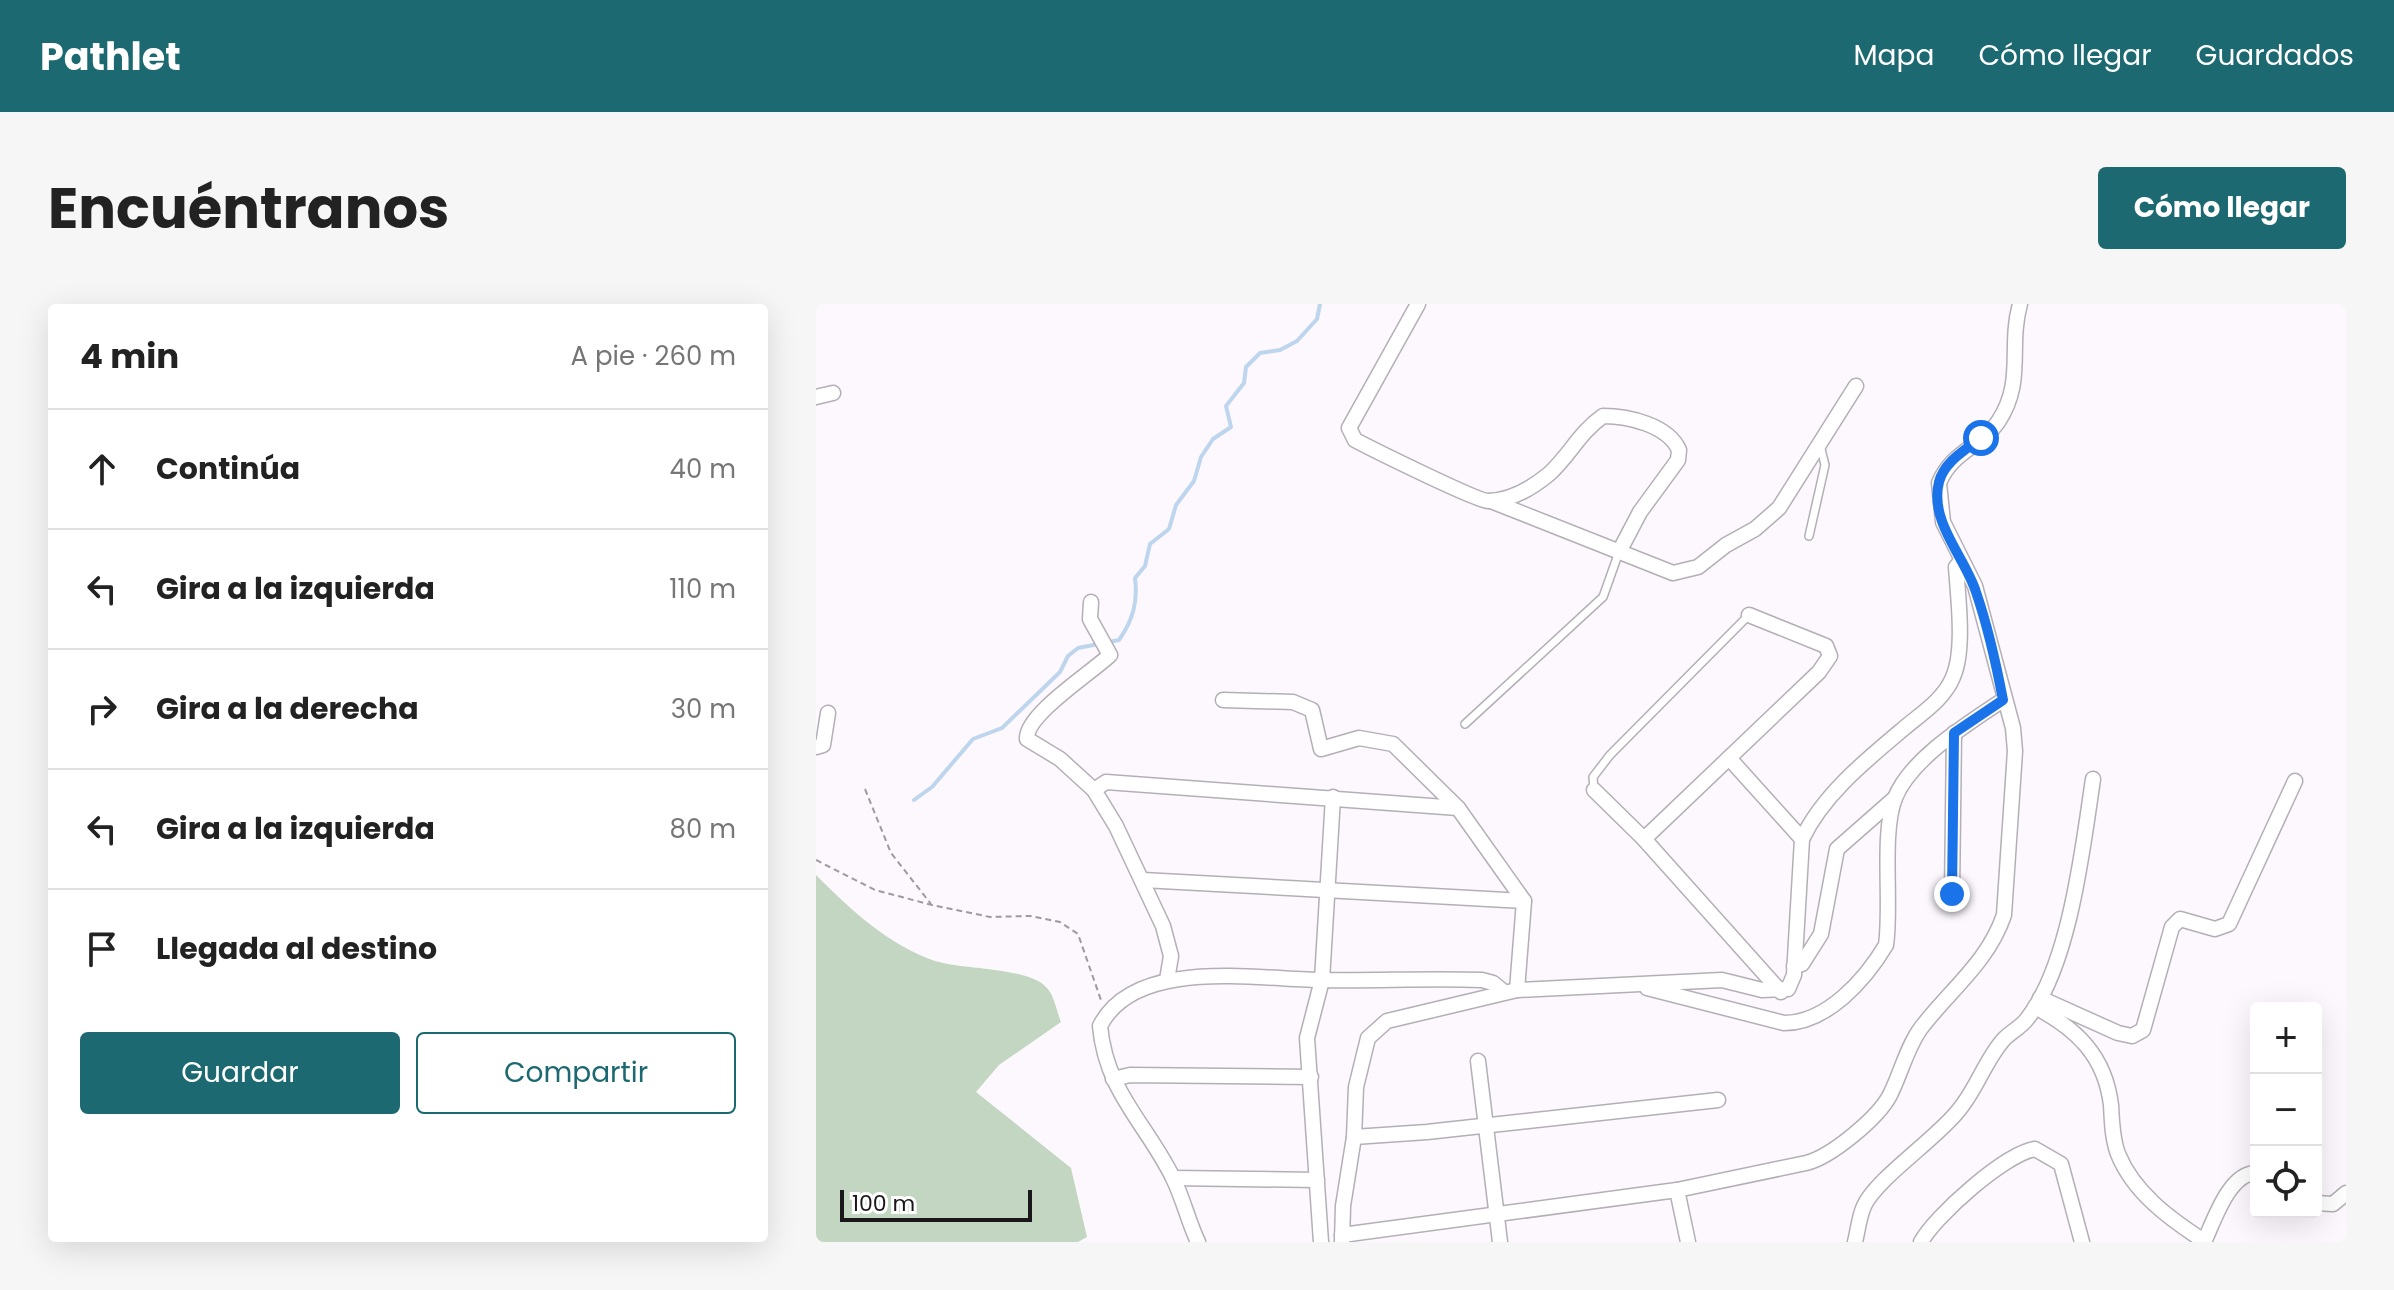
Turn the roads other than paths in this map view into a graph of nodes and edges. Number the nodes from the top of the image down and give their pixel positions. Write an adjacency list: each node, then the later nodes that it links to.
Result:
1 (1418, 304): 7 (street)
2 (2020, 304): 10 (street)
3 (1856, 386): 6 (street)
4 (833, 393): 5 (street)
5 (816, 397)
6 (1820, 445): 8 (lane); 9 (street)
7 (1491, 501): 9 (street); 9 (street)
8 (1809, 536)
9 (1619, 552): 16 (lane)
10 (1961, 561): 14 (street); 28 (street)
11 (1091, 602): 22 (street)
12 (1749, 615): 19 (street); 23 (lane)
13 (1223, 700): 26 (street)
14 (2003, 700): 17 (street); 49 (street)
15 (828, 713): 18 (street)
16 (1465, 724)
17 (1954, 733): 25 (street); 31 (street)
18 (816, 747)
19 (1729, 758): 27 (street); 28 (street)
20 (2093, 779): 39 (street)
21 (2295, 781): 39 (street)
22 (1094, 790): 24 (street); 29 (street)
23 (1594, 790): 27 (street)
24 (1333, 797): 26 (street); 30 (street)
25 (1895, 798): 33 (street); 36 (street)
26 (1458, 808): 32 (street)
27 (1644, 839): 38 (street)
28 (1802, 839): 33 (street)
29 (1143, 880): 30 (street); 34 (street)
30 (1329, 889): 32 (street); 35 (street)
31 (1952, 894)
32 (1524, 901): 37 (street)
33 (1794, 966): 38 (street)
34 (1167, 980): 35 (street); 42 (street)
35 (1322, 980): 37 (street); 41 (street)
36 (1627, 983): 37 (street); 38 (street)
37 (1510, 991): 45 (street)
38 (1781, 992)
39 (2038, 1003): 54 (street); 59 (street)
40 (1478, 1061): 44 (street)
41 (1311, 1077): 42 (street); 48 (street)
42 (1113, 1079): 47 (street)
43 (1718, 1100): 44 (street)
44 (1483, 1125): 45 (street); 52 (street)
45 (1354, 1137): 53 (street)
46 (2250, 1173): 54 (street)
47 (1173, 1178): 48 (street); 55 (street)
48 (1317, 1180): 56 (street)
49 (1677, 1190): 52 (street); 58 (street)
50 (2346, 1193): 51 (street)
51 (2322, 1203)
52 (1495, 1214): 53 (street); 57 (street)
53 (1342, 1238)
54 (2204, 1241)
55 (1198, 1242)
56 (1321, 1242)
57 (1500, 1242)
58 (1688, 1242)
59 (1855, 1242)
60 (1921, 1242): 61 (street)
61 (2082, 1242)

